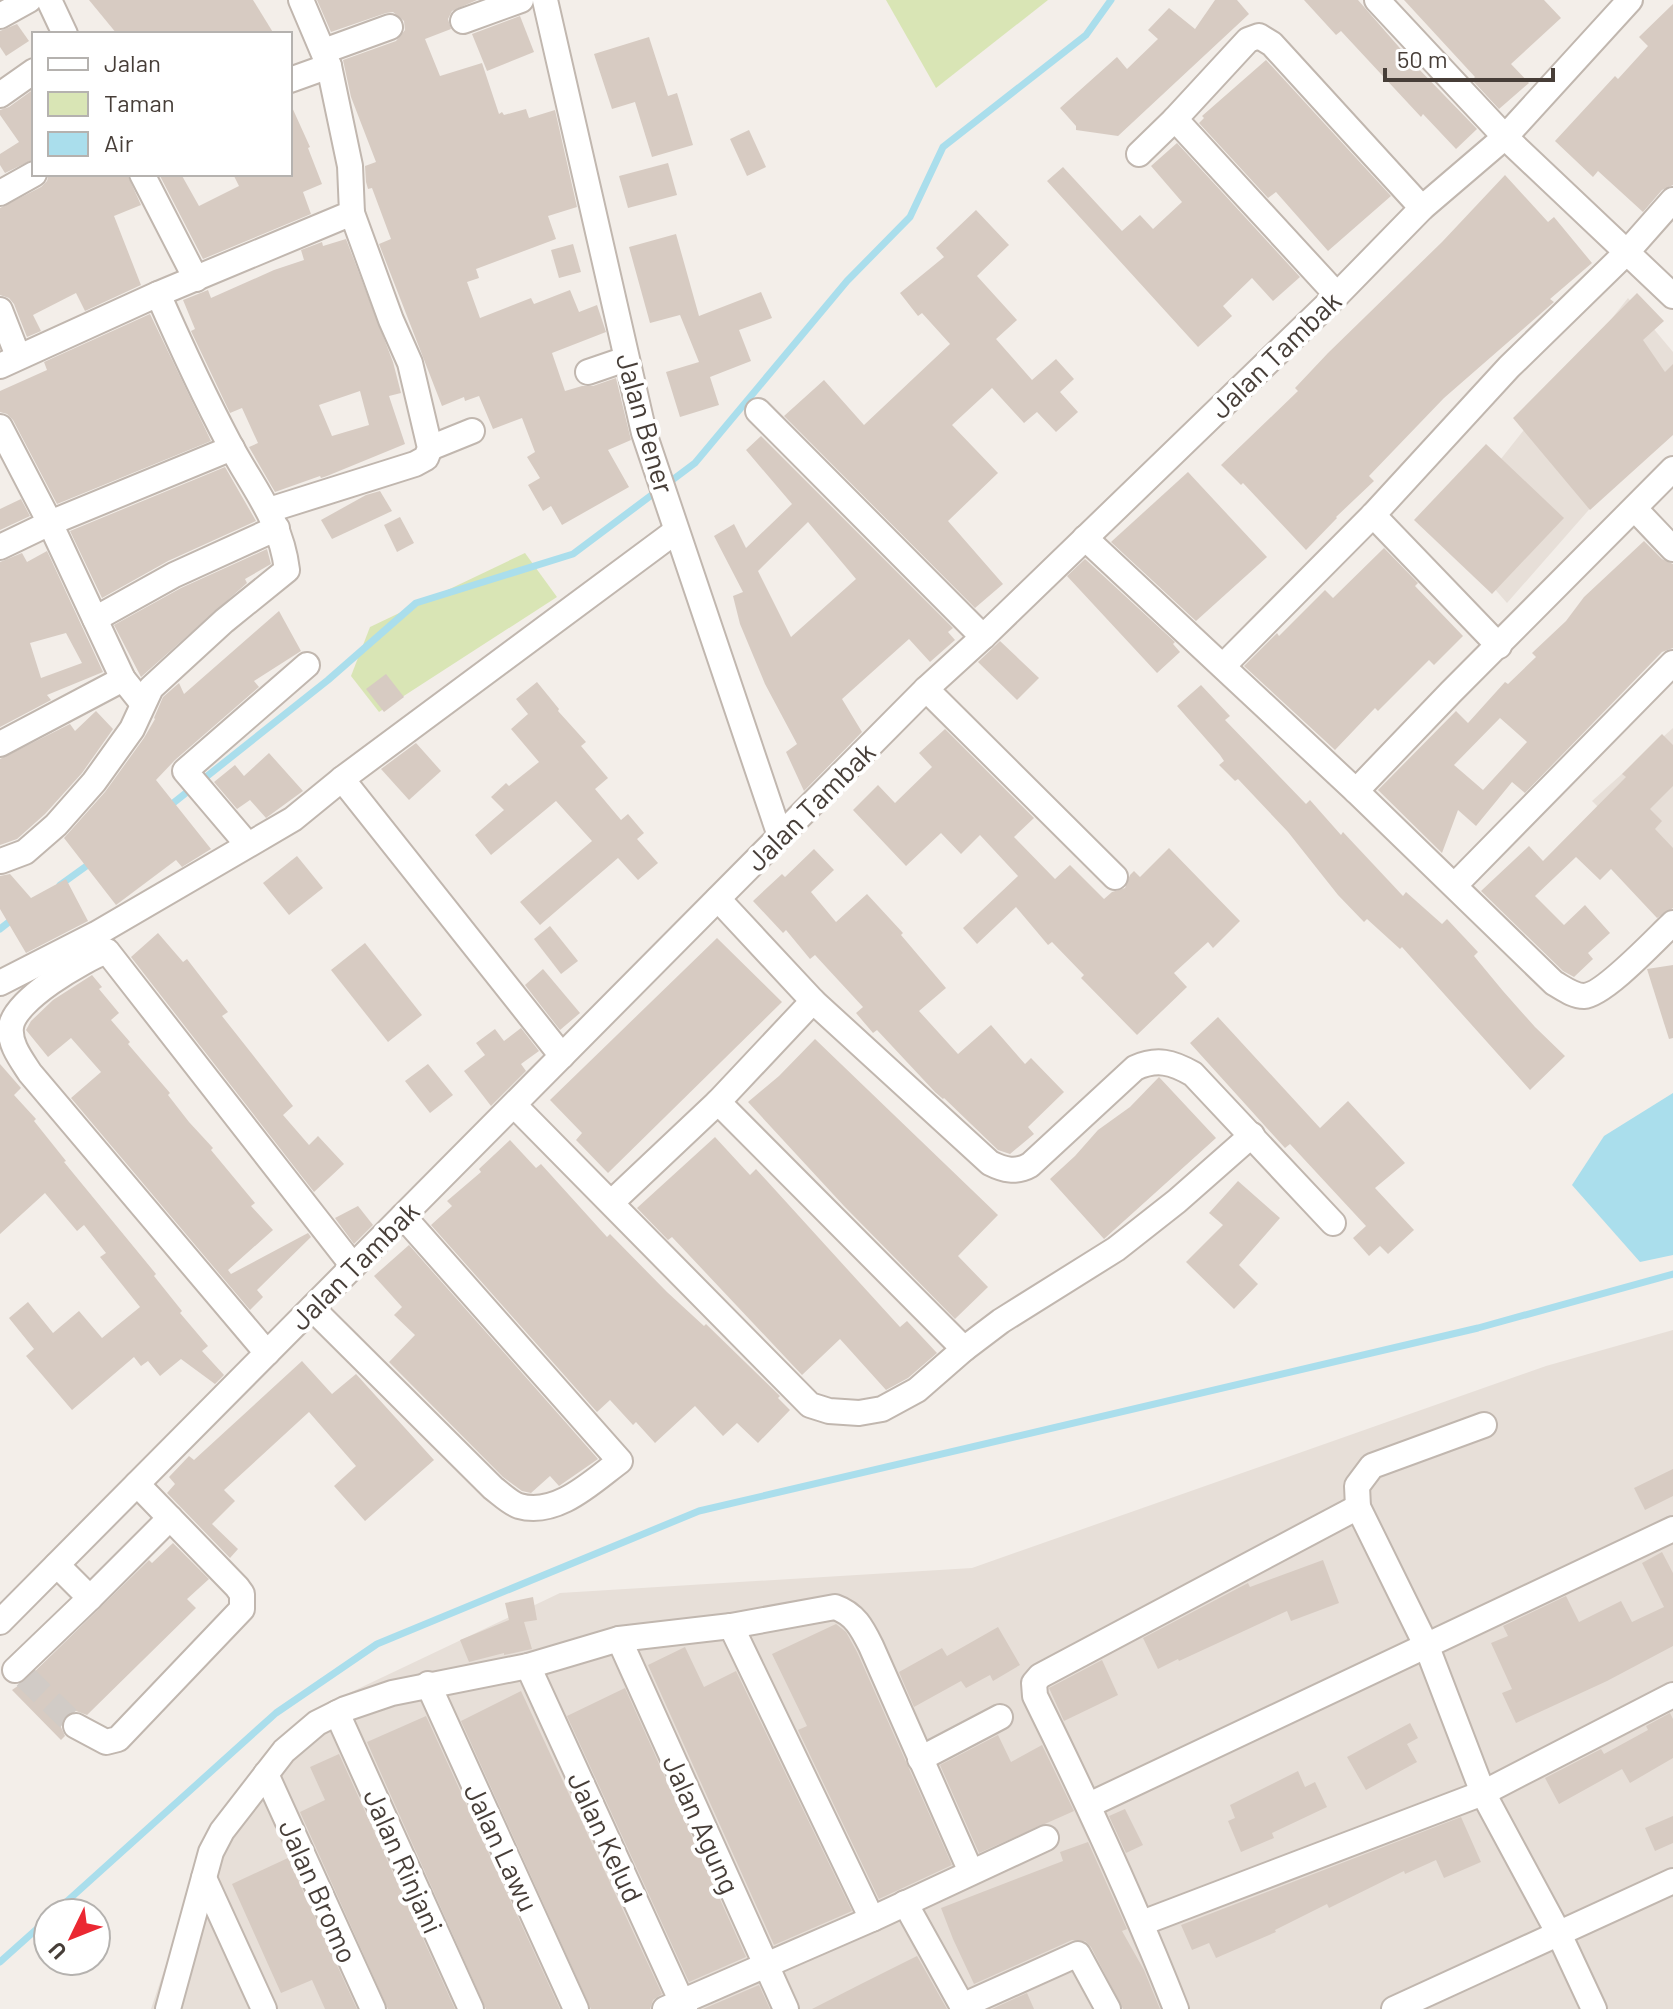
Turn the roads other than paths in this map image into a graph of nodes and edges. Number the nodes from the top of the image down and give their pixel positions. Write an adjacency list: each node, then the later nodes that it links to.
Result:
1 (29, 0): 8 (street)
2 (49, 0): 11 (street)
3 (301, 0): 12 (street)
4 (521, 0): 9 (street)
5 (545, 0): 31 (street, Jalan Bener)
6 (1377, 0): 17 (street)
7 (1630, 0): 17 (street, Jalan Tambak)
8 (0, 16)
9 (463, 21)
10 (390, 27): 12 (street)
11 (64, 32)
12 (326, 58): 14 (street); 24 (street)
13 (32, 72): 15 (street)
14 (292, 79)
15 (0, 95)
16 (1175, 119): 18 (street); 23 (street); 28 (street)
17 (1505, 137): 23 (street, Jalan Tambak); 25 (street)
18 (1139, 154)
19 (32, 175): 21 (street)
20 (143, 176): 26 (street)
21 (0, 193)
22 (1673, 200): 25 (street)
23 (1422, 208): 28 (street, Jalan Tambak)
24 (352, 213): 26 (street); 38 (street)
25 (1627, 252): 29 (street); 41 (street)
26 (196, 279): 27 (street)
27 (158, 294): 32 (street); 37 (street)
28 (1337, 295): 45 (street, Jalan Tambak)
29 (1673, 296)
30 (0, 310): 32 (street)
31 (626, 359): 33 (street); 44 (street, Jalan Bener)
32 (9, 361)
33 (588, 372)
34 (758, 411): 49 (street)
35 (0, 427): 43 (street)
36 (472, 431): 38 (street)
37 (232, 448): 42 (street); 43 (street)
38 (430, 448): 42 (street)
39 (1673, 469): 40 (street)
40 (1635, 509): 47 (street); 50 (street)
41 (1373, 515): 50 (street); 53 (street)
42 (273, 519): 48 (street); 56 (street)
43 (50, 523): 46 (street); 48 (street)
44 (676, 531): 58 (street); 60 (street, Jalan Bener)
45 (1085, 538): 49 (street, Jalan Tambak); 53 (street)
46 (0, 547)
47 (1673, 549)
48 (95, 619): 54 (street)
49 (983, 637): 55 (street, Jalan Tambak)
50 (1499, 646): 59 (street)
51 (1673, 663): 64 (street)
52 (307, 665): 61 (street)
53 (1223, 666): 59 (street)
54 (123, 679): 56 (street); 57 (street)
55 (926, 689): 60 (street, Jalan Tambak); 63 (street)
56 (143, 704): 62 (street)
57 (0, 744)
58 (342, 779): 61 (street); 69 (street)
59 (1356, 791): 64 (street)
60 (780, 836): 65 (street, Jalan Tambak)
61 (247, 844): 67 (street)
62 (0, 861)
63 (1115, 877)
64 (1455, 885): 66 (street)
65 (718, 899): 68 (street); 69 (street, Jalan Tambak)
66 (1670, 929)
67 (0, 983)
68 (813, 1001): 70 (street); 72 (street)
69 (562, 1056): 71 (street, Jalan Tambak)
70 (718, 1102): 73 (street); 78 (street)
71 (514, 1105): 73 (street); 74 (street, Jalan Tambak)
72 (1252, 1135): 75 (street); 78 (street)
73 (612, 1202): 78 (street)
74 (403, 1216): 76 (street, Jalan Tambak); 77 (street)
75 (1333, 1223)
76 (353, 1266): 77 (street, Jalan Tambak); 79 (street)
77 (312, 1308): 79 (street, Jalan Tambak)
78 (964, 1349)
79 (267, 1353): 81 (street, Jalan Tambak)
80 (1484, 1425): 82 (street)
81 (137, 1484): 83 (street); 85 (street, Jalan Tambak)
82 (1358, 1507): 90 (street); 101 (street)
83 (170, 1518): 86 (street); 97 (street)
84 (1673, 1529): 90 (street)
85 (57, 1565): 86 (street); 87 (street, Jalan Tambak)
86 (90, 1598): 92 (street)
87 (0, 1622)
88 (731, 1626): 89 (street); 98 (street); 107 (street)
89 (619, 1639): 91 (street); 110 (street, Jalan Agung)
90 (1427, 1647): 100 (street); 101 (street)
91 (528, 1666): 93 (street); 111 (street, Jalan Kelud)
92 (13, 1669)
93 (428, 1684): 95 (street); 117 (street, Jalan Lawu)
94 (1673, 1695): 100 (street)
95 (337, 1713): 99 (street); 116 (street, Jalan Rinjani)
96 (1000, 1717): 98 (street)
97 (76, 1726)
98 (920, 1759): 103 (street)
99 (266, 1774): 104 (street); 115 (street, Jalan Bromo)
100 (1483, 1793): 108 (street); 109 (street)
101 (1089, 1805): 108 (street)
102 (1046, 1838): 103 (street)
103 (971, 1872): 106 (street)
104 (204, 1878): 113 (street); 114 (street)
105 (1673, 1881): 109 (street)
106 (905, 1903): 107 (street); 112 (street)
107 (872, 1919): 110 (street)
108 (1142, 1923): 120 (street)
109 (1559, 1934): 121 (street); 122 (street)
110 (766, 1965): 111 (street); 118 (street, Jalan Agung)
111 (677, 2006)
112 (963, 2008): 119 (street)
113 (168, 2009)
114 (264, 2009)
115 (373, 2009)
116 (471, 2009)
117 (576, 2009)
118 (786, 2009)
119 (1108, 2009)
120 (1176, 2009)
121 (1394, 2009)
122 (1594, 2009)

